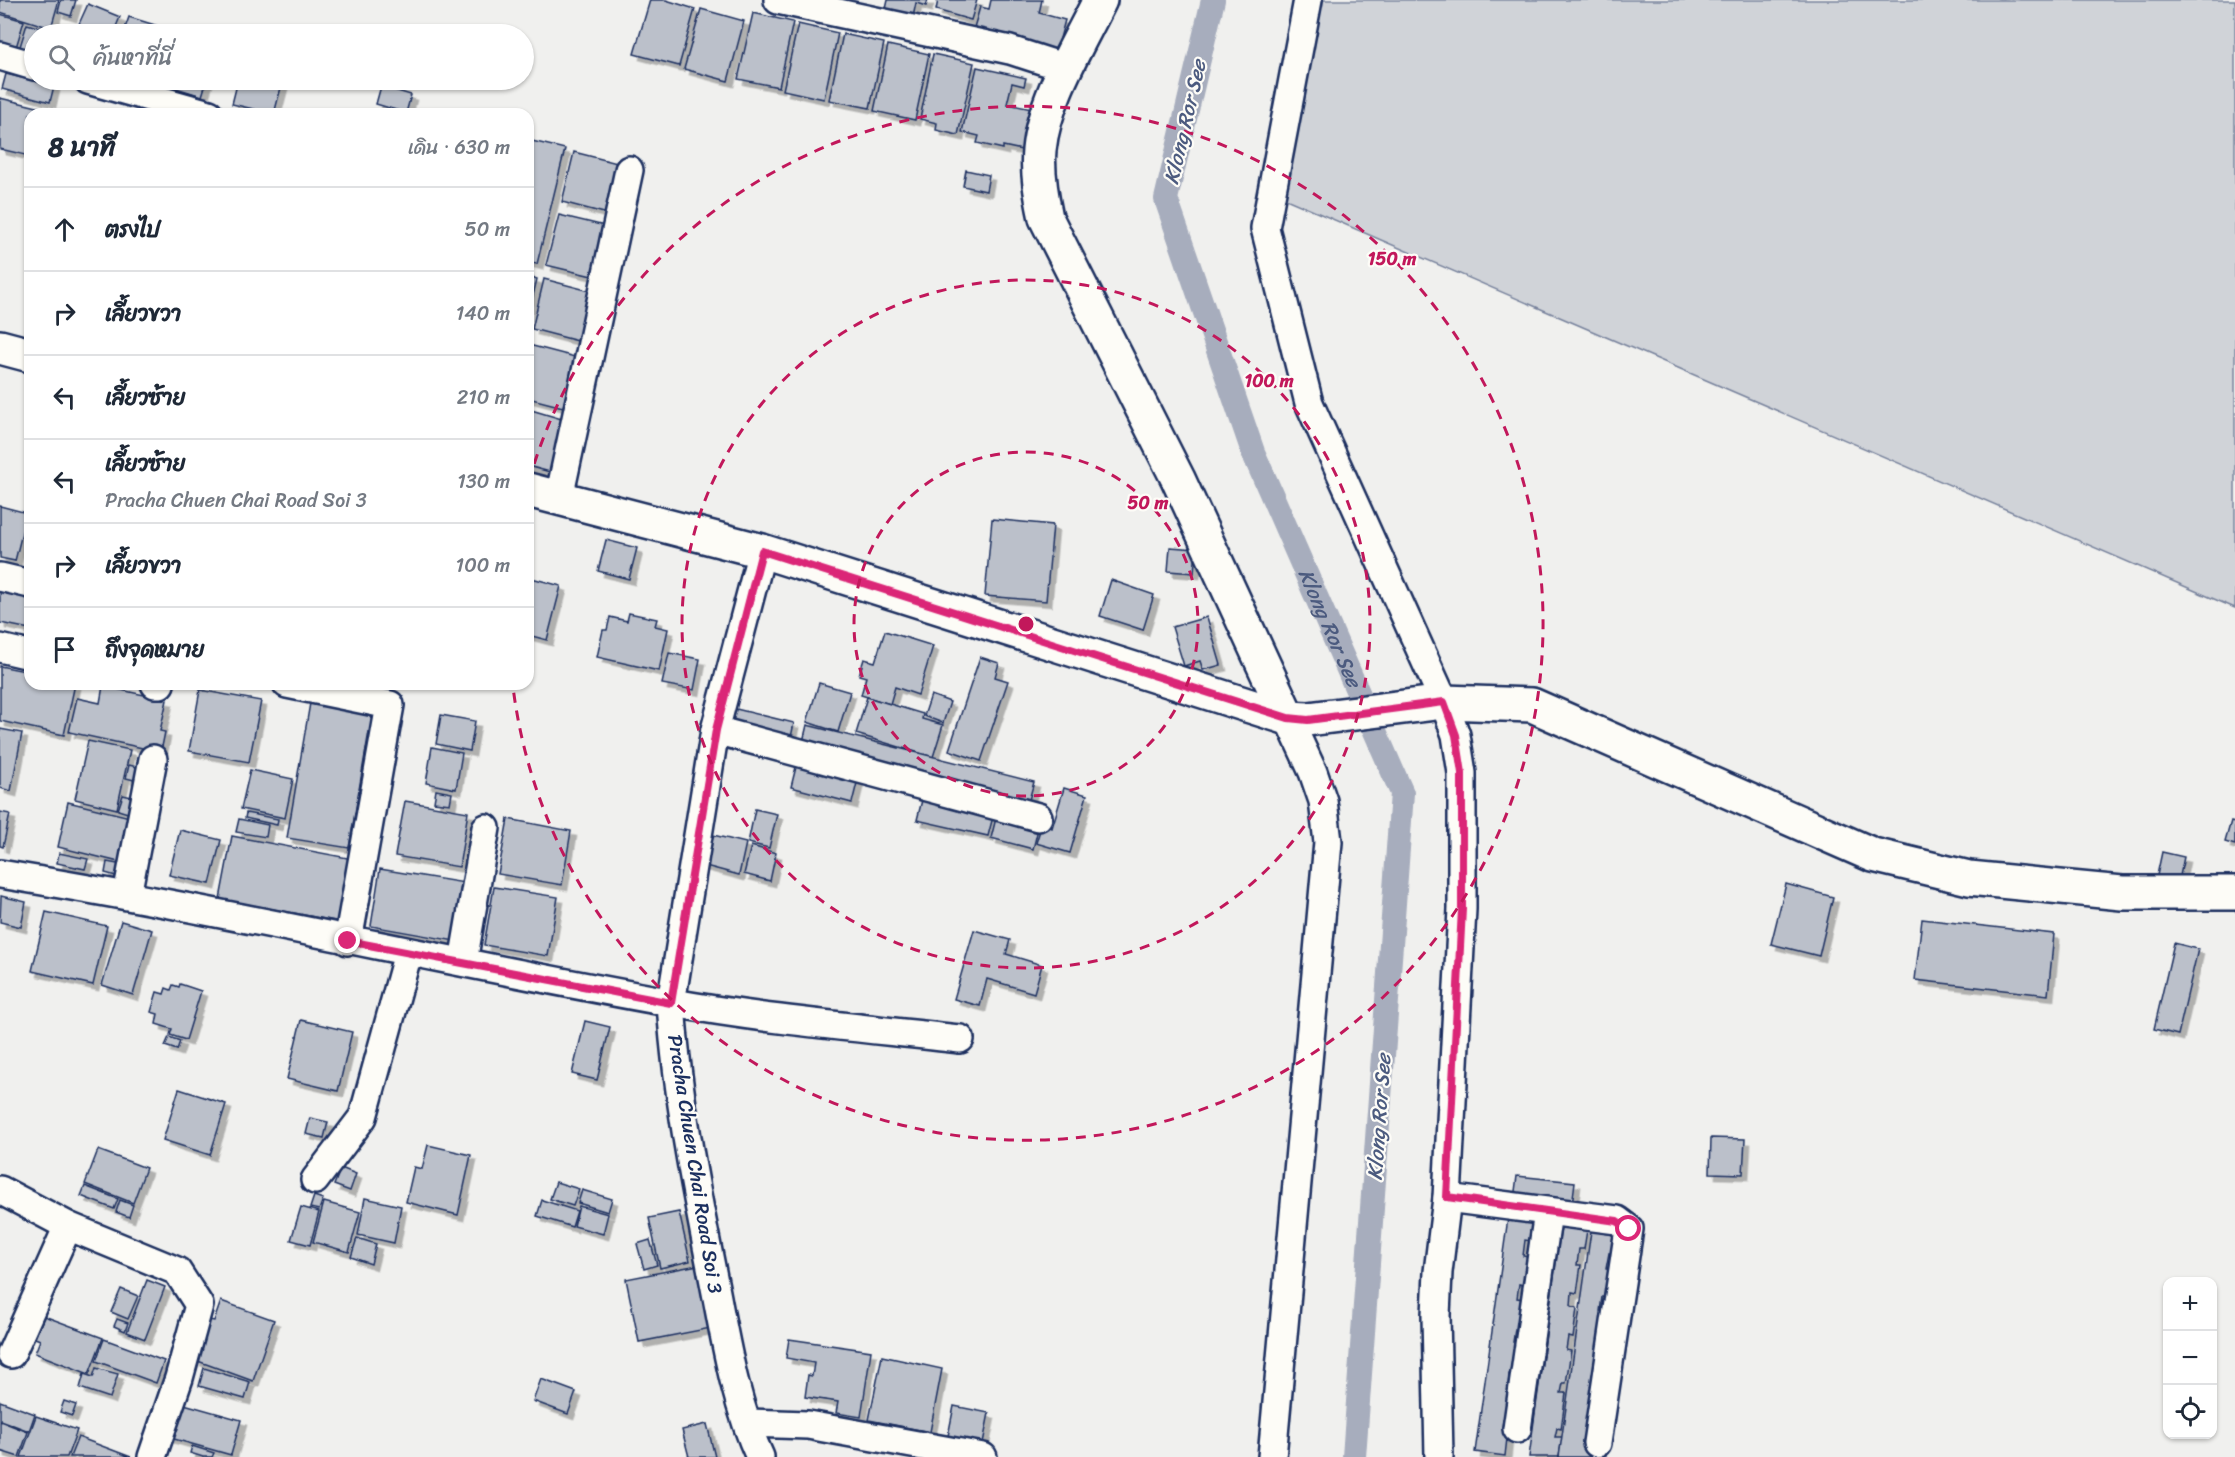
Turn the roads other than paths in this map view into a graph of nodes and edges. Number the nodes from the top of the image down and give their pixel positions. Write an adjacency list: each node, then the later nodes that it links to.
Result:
1 (778, 0): 6 (street)
2 (1100, 0): 6 (street)
3 (1308, 0): 19 (street)
4 (0, 56): 5 (street)
5 (24, 63)
6 (1066, 68): 20 (street)
7 (124, 90): 8 (street)
8 (188, 108)
9 (629, 170): 12 (street)
10 (0, 347): 11 (street)
11 (24, 353)
12 (543, 494): 13 (street)
13 (762, 551): 20 (street); 21 (street, Pracha Chuen Chai Road Soi 3)
14 (0, 577): 15 (street)
15 (24, 583)
16 (0, 648): 17 (street)
17 (24, 654)
18 (316, 690): 28 (street)
19 (1436, 704): 20 (street); 26 (street); 35 (street)
20 (1298, 719): 45 (street)
21 (716, 730): 23 (street); 31 (street, Pracha Chuen Chai Road Soi 3)
22 (153, 759): 27 (street)
23 (1038, 817)
24 (486, 828): 30 (street)
25 (0, 874): 27 (street)
26 (2235, 893)
27 (127, 894): 28 (street)
28 (348, 941): 29 (street)
29 (408, 953): 30 (street); 33 (street)
30 (463, 962): 31 (street)
31 (671, 1003): 32 (street); 39 (street, Pracha Chuen Chai Road Soi 3)
32 (960, 1038)
33 (315, 1180)
34 (0, 1190): 37 (street)
35 (1447, 1197): 36 (street); 46 (street)
36 (1548, 1212): 40 (street); 41 (street)
37 (68, 1226): 38 (street); 42 (street)
38 (11, 1354)
39 (748, 1424): 43 (street, Pracha Chuen Chai Road Soi 3); 44 (street)
40 (1517, 1429)
41 (1598, 1443)
42 (152, 1457)
43 (760, 1457)
44 (983, 1457)
45 (1272, 1457)
46 (1439, 1457)

